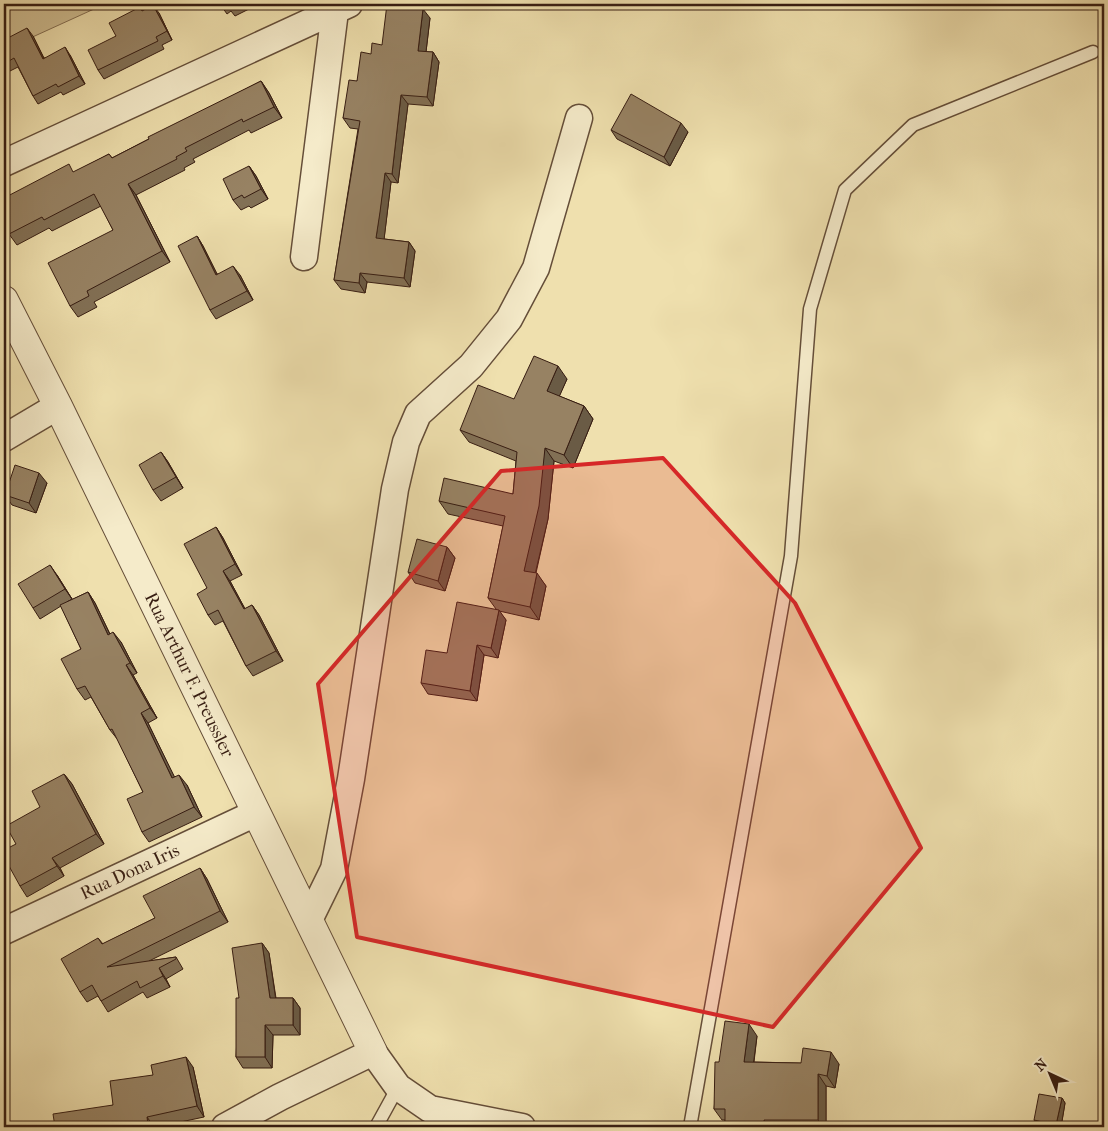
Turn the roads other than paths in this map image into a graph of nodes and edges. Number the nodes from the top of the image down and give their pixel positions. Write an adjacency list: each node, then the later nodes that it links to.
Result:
1 (342, 7): 4 (street); 5 (street)
2 (1093, 52): 17 (lane)
3 (579, 118): 10 (street)
4 (4, 163)
5 (304, 256)
6 (4, 300): 7 (street, Rua Arthur F. Preussler)
7 (58, 406): 8 (street); 9 (street, Rua Arthur F. Preussler)
8 (4, 438)
9 (256, 813): 10 (street, Rua Arthur F. Preussler); 11 (street, Rua Dona Iris)
10 (309, 920): 12 (street, Rua Arthur F. Preussler)
11 (4, 931)
12 (373, 1052): 13 (street); 14 (street)
13 (398, 1088): 15 (lane); 16 (street)
14 (225, 1127)
15 (376, 1127)
16 (522, 1127)
17 (690, 1127)

